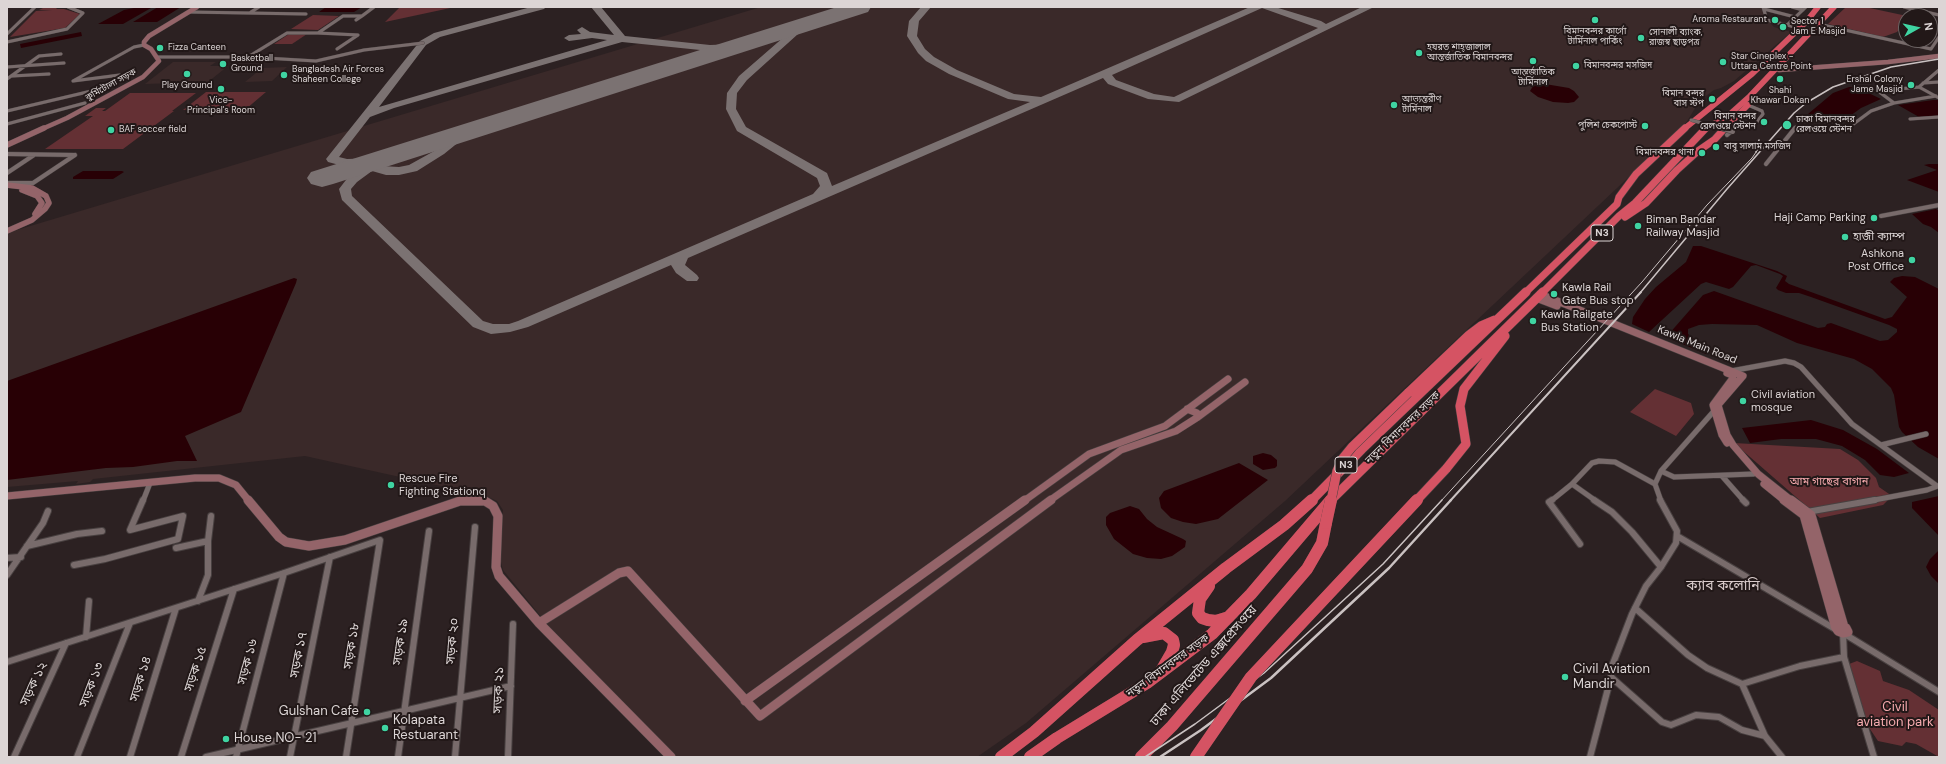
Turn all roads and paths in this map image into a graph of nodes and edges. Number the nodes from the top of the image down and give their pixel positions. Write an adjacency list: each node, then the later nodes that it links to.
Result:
1 (35, 7): 25 (street)
2 (68, 7): 27 (street)
3 (197, 7): 13 (main road)
4 (246, 7): 14 (street)
5 (260, 7): 15 (street)
6 (374, 7): 18 (street)
7 (1792, 7): 12 (street)
8 (1818, 7): 23 (highway, N3)
9 (1834, 7): 21 (highway, N3)
10 (1904, 7): 17 (street)
11 (1763, 8): 19 (street); 22 (street)
12 (1805, 8): 19 (street)
13 (189, 12): 14 (street); 29 (main road)
14 (237, 12): 15 (street)
15 (250, 13): 16 (street)
16 (306, 14)
17 (1939, 14)
18 (362, 16): 20 (street); 24 (street)
19 (1795, 17): 22 (street)
20 (356, 20)
21 (1818, 24): 26 (street); 38 (highway, N3)
22 (1787, 25): 23 (street)
23 (1800, 28): 57 (highway, N3)
24 (318, 33): 30 (street); 34 (street)
25 (7, 34)
26 (1939, 37)
27 (7, 42)
28 (423, 43): 34 (street)
29 (144, 45): 33 (main road); 50 (street)
30 (337, 49)
31 (61, 54): 37 (street)
32 (1939, 56): 38 (main road)
33 (158, 57): 34 (street); 61 (main road, কুর্মিটোলা সড়ক)
34 (248, 57)
35 (64, 63): 37 (street)
36 (7, 66): 37 (street)
37 (25, 66): 41 (street)
38 (1779, 68): 49 (highway); 71 (highway, নতুন বিমানবন্দর সড়ক / N3)
39 (1939, 71): 44 (street)
40 (49, 74): 41 (street)
41 (10, 76): 42 (street)
42 (7, 80)
43 (1939, 82): 44 (street)
44 (1922, 83): 45 (street)
45 (1919, 87): 46 (street); 48 (street)
46 (1938, 97): 48 (street)
47 (85, 103): 56 (street)
48 (1894, 104): 59 (street)
49 (1748, 105): 55 (highway); 55 (street)
50 (7, 111)
51 (1695, 117): 54 (street)
52 (1939, 117): 53 (street)
53 (1910, 119)
54 (1691, 120): 57 (street); 60 (street, bridge)
55 (1731, 122): 69 (highway)
56 (7, 124)
57 (1687, 125): 72 (highway, নতুন বিমানবন্দর সড়ক / N3)
58 (1796, 128): 64 (street)
59 (1848, 128)
60 (1727, 135)
61 (7, 145)
62 (7, 154): 63 (street)
63 (35, 155): 65 (street); 66 (street)
64 (1766, 164)
65 (7, 173)
66 (8, 185): 70 (main road)
67 (1939, 205): 68 (street)
68 (1881, 216)
69 (1621, 219)
70 (7, 230)
71 (1538, 296): 73 (highway, নতুন বিমানবন্দর সড়ক / N3); 74 (main road, Kawla Main Road); 78 (main road, Kawla Main Road)
72 (1500, 317): 109 (highway, নতুন বিমানবন্দর সড়ক / N3); 150 (highway, ঢাকা এলিভেটেড এক্সপ্রেসওয়ে, bridge)
73 (1513, 322): 115 (highway, নতুন বিমানবন্দর সড়ক / N3); 151 (highway, bridge)
74 (1730, 371): 81 (street); 92 (main road, Kawla Main Road)
75 (1228, 379): 77 (main road)
76 (1245, 382): 79 (main road)
77 (1187, 409): 79 (main road); 131 (main road)
78 (1714, 411): 82 (street); 83 (main road)
79 (1198, 417): 131 (main road)
80 (1926, 434): 81 (street)
81 (1881, 446): 87 (street)
82 (1662, 471): 84 (street); 86 (street)
83 (1753, 474): 84 (street); 119 (main road)
84 (1722, 476): 90 (street)
85 (150, 483): 88 (main road); 105 (street); 117 (main road)
86 (1655, 484): 89 (street); 97 (street)
87 (1938, 486): 92 (street)
88 (7, 496)
89 (1555, 498): 99 (street); 106 (street)
90 (1746, 503)
91 (48, 511): 100 (street)
92 (1807, 512): 119 (main road, Kawla Main Road)
93 (211, 516): 98 (street)
94 (475, 527): 130 (street, সড়ক ২০)
95 (102, 530): 100 (street)
96 (429, 531): 132 (street, সড়ক ১৯)
97 (1677, 536): 106 (street); 119 (street)
98 (208, 541): 101 (street); 112 (street)
99 (1580, 544)
100 (27, 546): 102 (street)
101 (176, 548)
102 (21, 557): 104 (street); 108 (street)
103 (330, 557): 107 (street); 133 (street, সড়ক ১৮); 134 (street, সড়ক ১৭)
104 (7, 558)
105 (74, 565)
106 (1661, 567): 114 (street)
107 (284, 573): 110 (street); 136 (street, সড়ক ১৬)
108 (7, 575)
109 (1213, 580): 115 (highway); 121 (highway, নতুন বিমানবন্দর সড়ক / N3)
110 (234, 589): 112 (street); 140 (street, সড়ক ১৫)
111 (89, 601): 120 (street)
112 (198, 601): 113 (street)
113 (176, 608): 116 (street); 139 (street, সড়ক ১৪)
114 (1635, 608): 126 (street); 127 (street)
115 (1232, 615): 125 (highway, নতুন বিমানবন্দর সড়ক / N3)
116 (130, 623): 120 (street); 138 (street, সড়ক ১৩)
117 (540, 623): 131 (main road); 147 (main road)
118 (513, 624): 128 (street, সড়ক ২১)
119 (1839, 628): 123 (street); 129 (street)
120 (86, 637): 122 (street)
121 (1137, 640): 125 (highway); 148 (highway, নতুন বিমানবন্দর সড়ক / N3)
122 (66, 643): 124 (street); 137 (street, সড়ক ১২)
123 (1844, 657): 127 (street); 154 (street)
124 (7, 662)
125 (1158, 676): 149 (highway, নতুন বিমানবন্দর সড়ক / N3)
126 (1611, 676): 135 (street); 152 (street)
127 (1742, 684): 135 (street)
128 (511, 686): 130 (street); 146 (street, সড়ক ২১)
129 (1939, 692)
130 (460, 698): 132 (street); 145 (street, সড়ক ২০)
131 (745, 701)
132 (404, 711): 133 (street); 144 (street, সড়ক ১৯)
133 (351, 723): 134 (street); 143 (street, সড়ক ১৮)
134 (294, 736): 136 (street); 142 (street, সড়ক ১৭)
135 (1765, 736): 153 (street)
136 (237, 753): 141 (street)
137 (14, 757)
138 (77, 757)
139 (130, 757)
140 (181, 757)
141 (206, 757)
142 (290, 757)
143 (346, 757)
144 (398, 757)
145 (455, 757)
146 (508, 757)
147 (671, 757)
148 (1001, 757)
149 (1030, 757)
150 (1141, 757)
151 (1196, 757)
152 (1590, 757)
153 (1782, 757)
154 (1874, 757)

